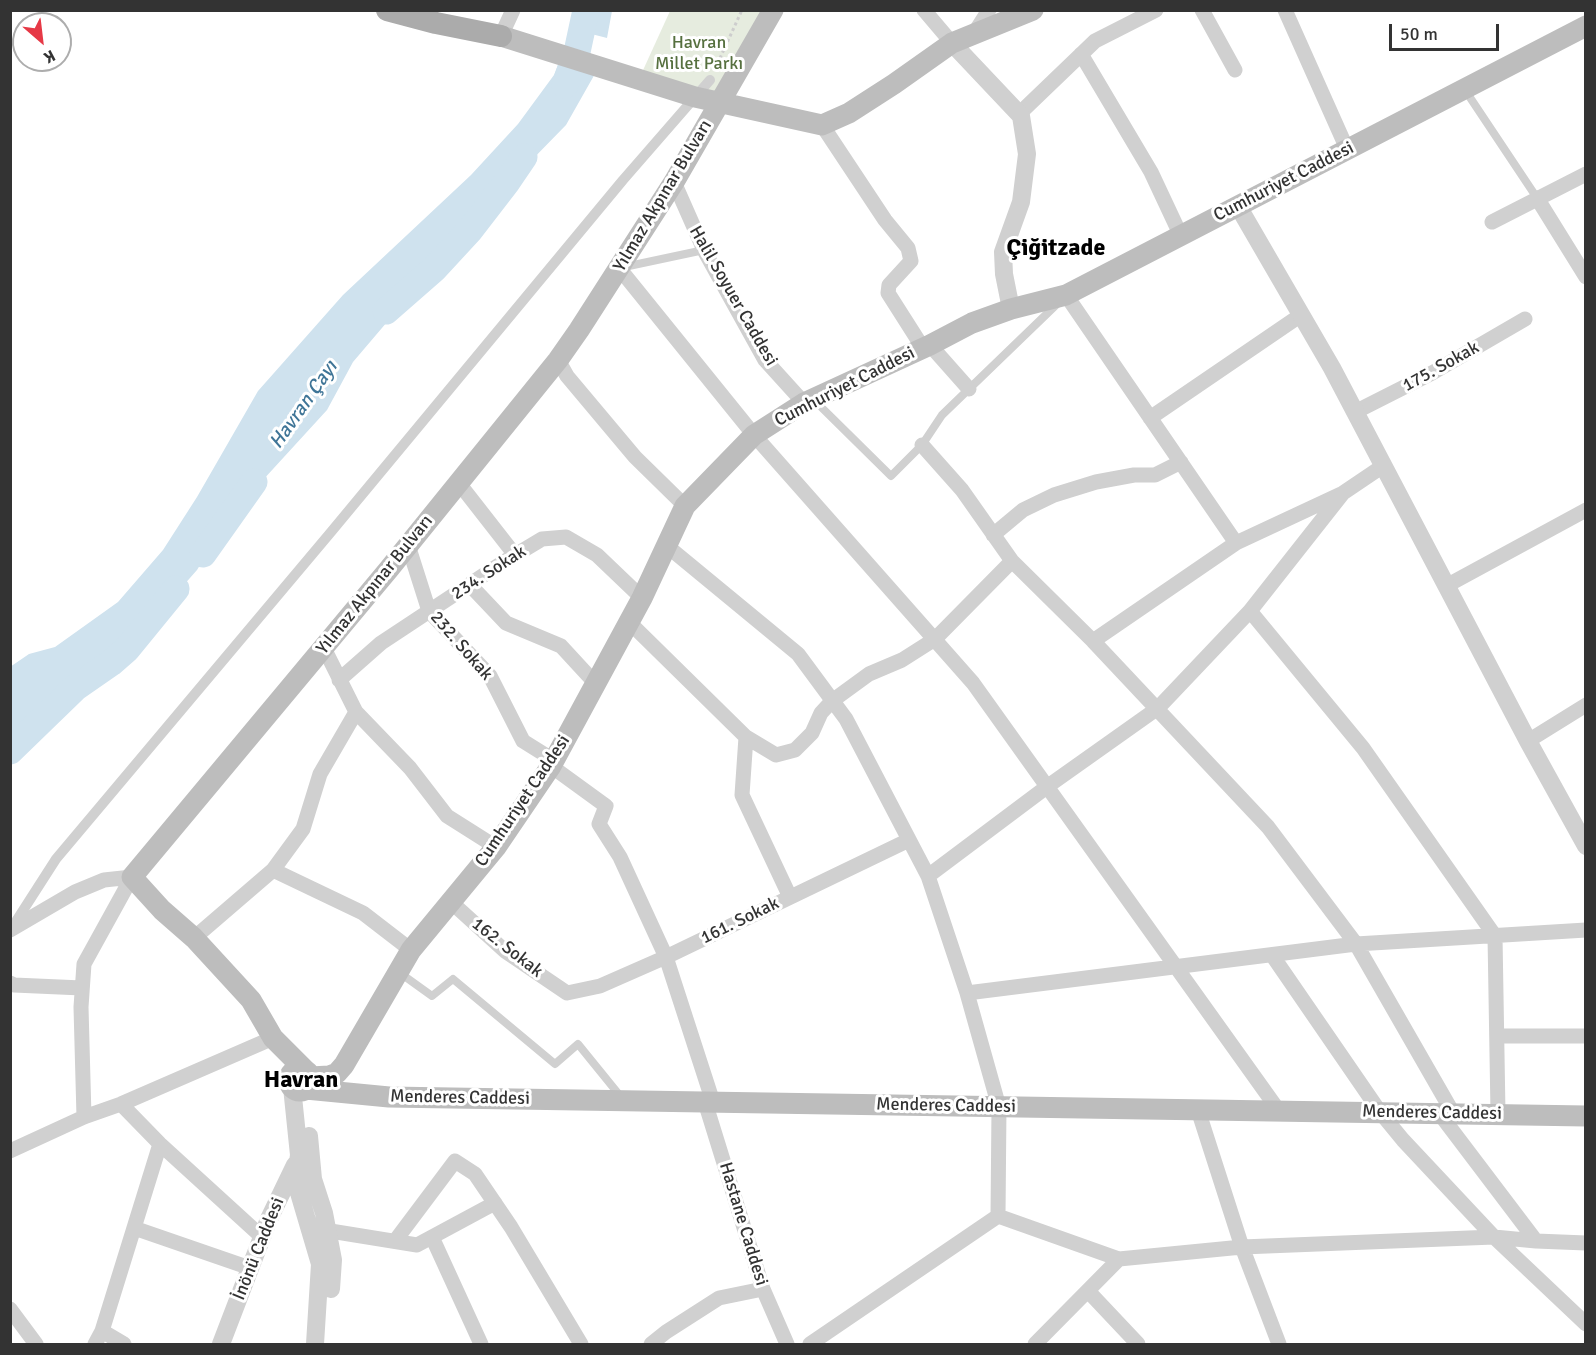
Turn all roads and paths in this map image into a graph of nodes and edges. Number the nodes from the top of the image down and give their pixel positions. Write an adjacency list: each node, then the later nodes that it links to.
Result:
1 (387, 10): 14 (main road)
2 (444, 10): 14 (main road)
3 (513, 10): 14 (street)
4 (742, 10): 18 (path)
5 (773, 10): 21 (main road, Yılmaz Akpınar Bulvarı)
6 (924, 10): 15 (street)
7 (989, 10): 13 (street)
8 (1033, 10): 13 (main road)
9 (1156, 10): 16 (street)
10 (1203, 10): 17 (street)
11 (1285, 10): 24 (street)
12 (1586, 26): 19 (main road, Cumhuriyet Caddesi)
13 (973, 35): 15 (main road)
14 (508, 38): 20 (main road)
15 (952, 43): 22 (street); 23 (main road)
16 (1081, 54): 22 (street); 30 (street)
17 (1235, 70)
18 (710, 80): 20 (street)
19 (1464, 89): 24 (main road, Cumhuriyet Caddesi); 27 (lane)
20 (695, 97): 21 (main road); 85 (street)
21 (720, 103): 23 (main road); 26 (main road, Yılmaz Akpınar Bulvarı)
22 (1019, 114): 35 (street)
23 (822, 125): 38 (street)
24 (1347, 149): 28 (main road, Cumhuriyet Caddesi)
25 (1586, 174): 27 (street)
26 (674, 182): 31 (street, Halil Soyuer Caddesi); 32 (main road, Yılmaz Akpınar Bulvarı)
27 (1537, 198): 29 (street); 33 (street)
28 (1238, 206): 30 (main road, Cumhuriyet Caddesi); 36 (street)
29 (1492, 222)
30 (1181, 236): 34 (main road, Cumhuriyet Caddesi)
31 (704, 250): 32 (lane); 41 (street, Halil Soyuer Caddesi)
32 (619, 268): 39 (main road, Yılmaz Akpınar Bulvarı); 44 (street)
33 (1586, 277)
34 (1066, 295): 35 (main road, Cumhuriyet Caddesi); 40 (lane); 43 (street)
35 (1011, 309): 38 (main road, Cumhuriyet Caddesi)
36 (1301, 315): 42 (street); 43 (street)
37 (1525, 319): 42 (street, 175. Sokak)
38 (926, 346): 40 (street); 41 (main road, Cumhuriyet Caddesi)
39 (558, 360): 48 (main road, Yılmaz Akpınar Bulvarı); 50 (street)
40 (969, 390): 45 (lane)
41 (809, 401): 44 (main road, Cumhuriyet Caddesi); 45 (lane)
42 (1355, 412): 47 (street)
43 (1150, 418): 46 (street)
44 (754, 435): 50 (main road, Cumhuriyet Caddesi); 64 (street)
45 (922, 445): 52 (street)
46 (1181, 462): 52 (street); 53 (street)
47 (1383, 466): 49 (street); 59 (street)
48 (458, 483): 54 (main road, Yılmaz Akpınar Bulvarı); 56 (street)
49 (1343, 493): 53 (street); 62 (street)
50 (685, 506): 55 (main road, Cumhuriyet Caddesi)
51 (1586, 510): 59 (street)
52 (993, 535): 57 (street)
53 (1236, 543): 65 (street)
54 (408, 545): 61 (street, 232. Sokak); 66 (main road, Yılmaz Akpınar Bulvarı)
55 (667, 546): 60 (main road, Cumhuriyet Caddesi); 69 (street)
56 (515, 555): 58 (street, 234. Sokak); 60 (street, 234. Sokak)
57 (1011, 561): 64 (street); 65 (street)
58 (470, 585): 61 (street, 234. Sokak); 68 (street)
59 (1446, 586): 74 (street)
60 (642, 597): 63 (main road, Cumhuriyet Caddesi)
61 (429, 611): 67 (street, 234. Sokak); 75 (street, 232. Sokak)
62 (1250, 611): 71 (street); 87 (street)
63 (629, 622): 68 (main road, Cumhuriyet Caddesi); 73 (street)
64 (935, 639): 69 (street); 76 (street)
65 (1094, 641): 71 (street)
66 (324, 648): 67 (street); 82 (main road, Yılmaz Akpınar Bulvarı)
67 (339, 680): 72 (street)
68 (596, 684): 75 (main road, Cumhuriyet Caddesi)
69 (832, 701): 73 (street); 77 (street)
70 (1586, 705): 74 (street)
71 (1158, 708): 76 (street); 89 (street)
72 (356, 712): 79 (street); 80 (street)
73 (746, 737): 83 (street)
74 (1528, 741): 78 (street)
75 (553, 764): 79 (main road, Cumhuriyet Caddesi); 92 (street, 232. Sokak)
76 (1048, 786): 81 (street); 93 (street)
77 (909, 840): 81 (street); 83 (street, 161. Sokak)
78 (1586, 846)
79 (496, 847): 84 (main road, Cumhuriyet Caddesi)
80 (273, 870): 88 (street); 90 (street)
81 (928, 876): 98 (street)
82 (132, 877): 85 (street); 88 (main road); 96 (street)
83 (790, 897): 92 (street, 161. Sokak)
84 (450, 901): 90 (main road, Cumhuriyet Caddesi); 97 (street, 162. Sokak)
85 (12, 928)
86 (1586, 930): 87 (street)
87 (1495, 936): 89 (street); 99 (street)
88 (194, 938): 101 (main road)
89 (1356, 944): 91 (street); 110 (street)
90 (411, 950): 94 (main road, Cumhuriyet Caddesi)
91 (1272, 955): 93 (street); 109 (street)
92 (666, 957): 97 (street, 161. Sokak); 104 (street, Hastane Caddesi)
93 (1176, 966): 98 (street); 108 (street)
94 (398, 972): 102 (main road, Cumhuriyet Caddesi); 103 (lane)
95 (10, 983): 96 (street)
96 (82, 988): 113 (street)
97 (567, 993)
98 (967, 993): 106 (street)
99 (1497, 1036): 100 (street); 111 (street)
100 (1586, 1036)
101 (273, 1038): 102 (main road); 105 (street)
102 (301, 1083): 103 (main road, Menderes Caddesi); 116 (street); 120 (street)
103 (624, 1101): 104 (main road, Menderes Caddesi)
104 (709, 1102): 106 (main road, Menderes Caddesi); 130 (street, Hastane Caddesi)
105 (121, 1104): 113 (street); 114 (street)
106 (999, 1107): 107 (main road, Menderes Caddesi); 118 (street)
107 (1198, 1110): 108 (main road, Menderes Caddesi); 127 (street)
108 (1279, 1111): 109 (main road, Menderes Caddesi)
109 (1380, 1112): 110 (main road, Menderes Caddesi); 123 (street)
110 (1446, 1113): 111 (main road, Menderes Caddesi); 125 (street)
111 (1498, 1113): 112 (main road, Menderes Caddesi)
112 (1586, 1116)
113 (84, 1117): 115 (street)
114 (160, 1144): 119 (street); 121 (street)
115 (10, 1151)
116 (299, 1155): 120 (street); 121 (street, İnönü Caddesi)
117 (495, 1203): 122 (street); 124 (street); 141 (street)
118 (998, 1216): 128 (street); 144 (street)
119 (134, 1228): 129 (street); 134 (street)
120 (318, 1229): 124 (street); 138 (street); 139 (street)
121 (262, 1237): 129 (street, İnönü Caddesi)
122 (432, 1237): 124 (street); 140 (street)
123 (1494, 1237): 125 (street); 127 (street); 133 (street)
124 (395, 1242)
125 (1536, 1242): 126 (street)
126 (1586, 1243)
127 (1242, 1247): 128 (street); 147 (street)
128 (1119, 1259): 131 (street)
129 (250, 1268): 137 (street, İnönü Caddesi)
130 (763, 1289): 142 (street); 143 (street, Hastane Caddesi)
131 (1088, 1291): 145 (street); 146 (street)
132 (10, 1309): 135 (street)
133 (1586, 1324)
134 (98, 1338): 136 (street)
135 (36, 1344)
136 (124, 1344)
137 (221, 1344)
138 (315, 1344)
139 (327, 1344)
140 (481, 1344)
141 (581, 1344)
142 (651, 1344)
143 (787, 1344)
144 (810, 1344)
145 (1035, 1344)
146 (1138, 1344)
147 (1279, 1344)

